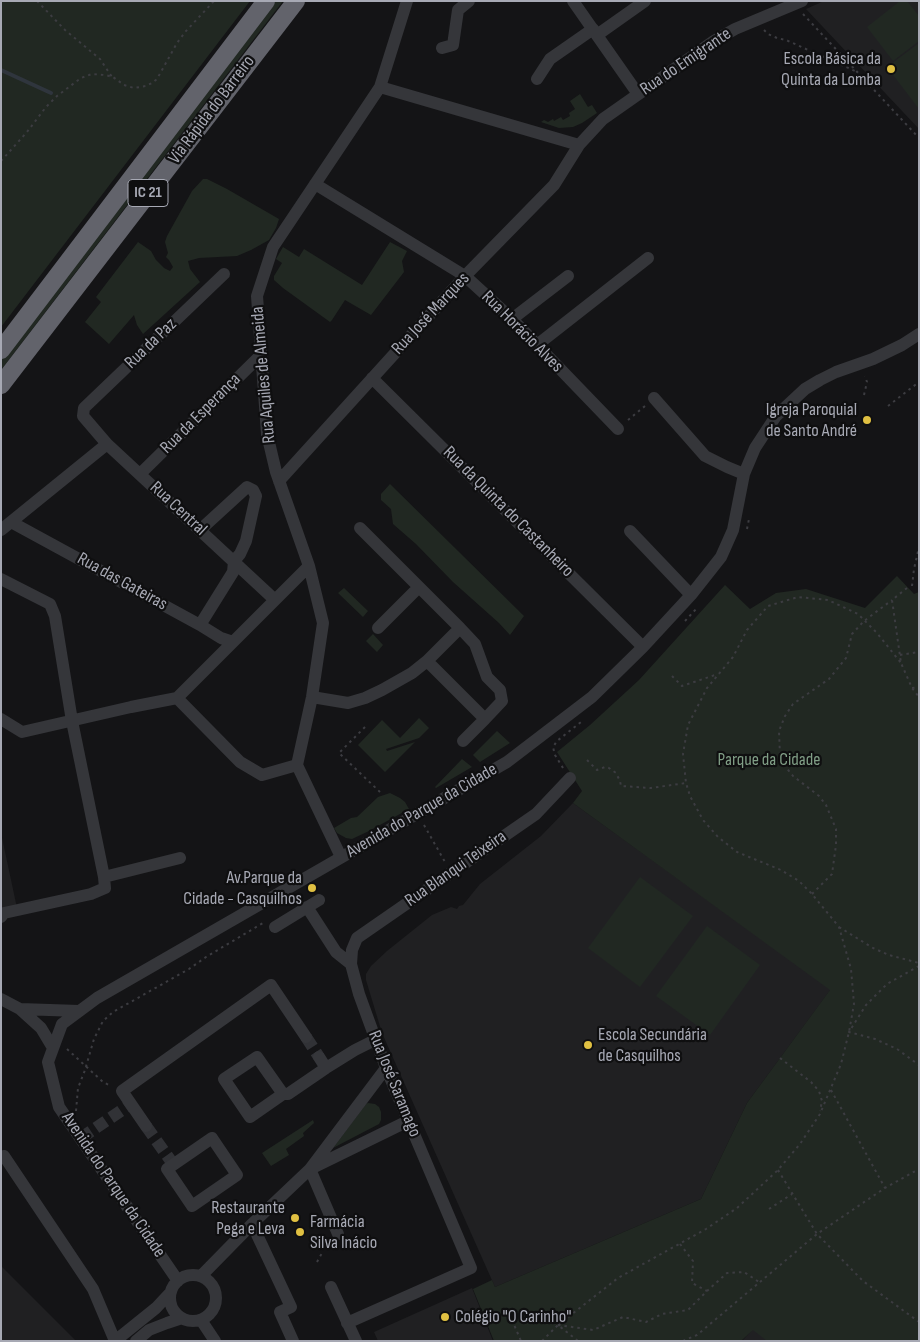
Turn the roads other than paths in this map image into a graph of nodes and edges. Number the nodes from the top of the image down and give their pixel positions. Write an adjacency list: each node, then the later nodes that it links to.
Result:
1 (266, 1): 24 (highway, Via Rápida do Barreiro / IC 21)
2 (296, 1): 27 (highway, Via Rápida do Barreiro / IC 21)
3 (407, 1): 11 (street, Rua Aquiles de Almeida)
4 (469, 1): 9 (street)
5 (573, 1): 8 (street)
6 (644, 1): 8 (street)
7 (801, 2): 12 (street, Rua do Emigrante)
8 (595, 32): 10 (street); 12 (street)
9 (442, 48)
10 (537, 80)
11 (380, 87): 14 (street); 16 (street, Rua Aquiles de Almeida)
12 (638, 94): 13 (street, Rua do Emigrante)
13 (603, 119): 14 (street, Rua do Emigrante); 15 (street, Rua do Emigrante)
14 (561, 139): 15 (street)
15 (579, 145): 19 (street, Rua José Marques)
16 (315, 184): 19 (street, Rua Horácio Alves); 25 (street, Rua Aquiles de Almeida)
17 (648, 258): 23 (street)
18 (224, 274): 29 (street, Rua da Paz)
19 (465, 276): 21 (street, Rua Horácio Alves); 26 (street, Rua José Marques)
20 (568, 276): 21 (street)
21 (512, 319): 23 (street, Rua Horácio Alves)
22 (919, 334): 33 (street, Avenida do Parque da Cidade)
23 (537, 345): 30 (street, Rua Horácio Alves)
24 (1, 350)
25 (262, 354): 32 (street, Rua da Esperança); 34 (street, Rua Aquiles de Almeida)
26 (372, 378): 34 (street, Rua José Marques); 49 (street, Rua da Quinta do Castanheiro)
27 (1, 385)
28 (654, 398): 33 (street)
29 (83, 416): 31 (street, Rua Central)
30 (618, 429)
31 (107, 444): 32 (street, Rua Central); 35 (street)
32 (140, 474): 37 (street, Rua Central)
33 (744, 474): 43 (street, Avenida do Parque da Cidade)
34 (279, 481): 40 (street, Rua Aquiles de Almeida)
35 (6, 526): 45 (street, Rua das Gateiras)
36 (360, 528): 42 (street)
37 (200, 530): 39 (street, Rua Central); 39 (street)
38 (630, 531): 43 (street)
39 (234, 561): 44 (street, Rua Central); 45 (street)
40 (309, 566): 44 (street); 51 (street, Rua Aquiles de Almeida)
41 (1, 579): 55 (street)
42 (419, 587): 46 (street); 47 (street)
43 (692, 595): 49 (street, Avenida do Parque da Cidade)
44 (275, 600): 48 (street)
45 (200, 625): 48 (street, Rua das Gateiras)
46 (378, 628)
47 (460, 628): 50 (street); 54 (street)
48 (233, 642): 52 (street)
49 (643, 647): 59 (street, Avenida do Parque da Cidade)
50 (426, 661): 51 (street); 54 (street)
51 (312, 697): 57 (street, Rua Aquiles de Almeida)
52 (177, 698): 55 (street); 57 (street)
53 (1, 719): 55 (street)
54 (485, 719): 56 (street)
55 (72, 721): 61 (street)
56 (463, 741)
57 (297, 765): 59 (street)
58 (570, 778): 66 (street, Rua Blanqui Teixeira)
59 (341, 857): 69 (street, Avenida do Parque da Cidade)
60 (180, 858): 61 (street)
61 (104, 877): 64 (street)
62 (319, 900): 63 (street)
63 (307, 907): 65 (street); 66 (street)
64 (2, 913)
65 (275, 927)
66 (351, 964): 71 (street, Rua José Saramago)
67 (1, 999): 68 (street)
68 (20, 1008): 69 (street); 72 (street)
69 (79, 1011): 72 (street, Avenida do Parque da Cidade)
70 (306, 1037): 76 (street)
71 (375, 1040): 73 (street, Rua José Saramago); 74 (street)
72 (54, 1045): 83 (street, Avenida do Parque da Cidade)
73 (386, 1068): 75 (street, Rua José Saramago); 78 (street)
74 (282, 1094): 74 (street)
75 (408, 1121): 78 (street); 88 (street, Rua José Saramago)
76 (146, 1126)
77 (4, 1156): 89 (street)
78 (310, 1169): 80 (street); 81 (street)
79 (192, 1206): 79 (street)
80 (252, 1224): 82 (street); 92 (street)
81 (338, 1234)
82 (201, 1276): 83 (street); 87 (street)
83 (178, 1281): 85 (street)
84 (331, 1287): 88 (street)
85 (170, 1293): 86 (street); 89 (street)
86 (182, 1318): 87 (street); 90 (street)
87 (201, 1320): 91 (street)
88 (347, 1323): 93 (street)
89 (115, 1341)
90 (136, 1341)
91 (215, 1341)
92 (293, 1341)
93 (356, 1341)

